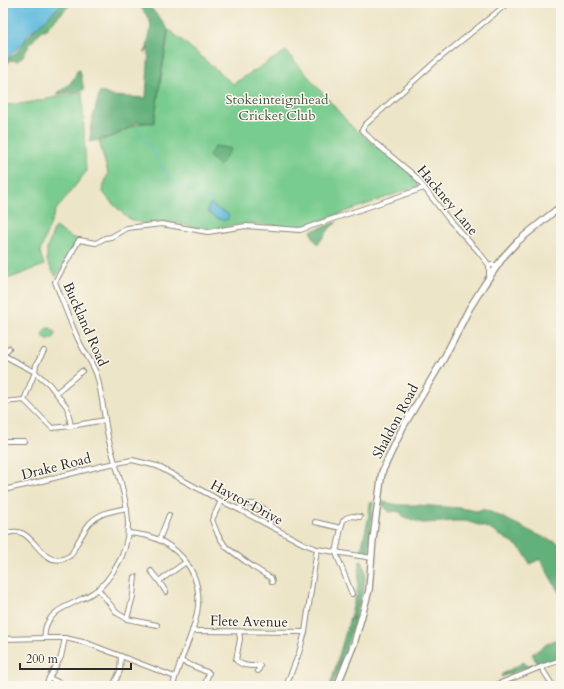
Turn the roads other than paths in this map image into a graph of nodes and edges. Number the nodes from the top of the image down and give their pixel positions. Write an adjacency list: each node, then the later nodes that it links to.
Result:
1 (508, 3): 2 (street, Hackney Lane)
2 (424, 188): 4 (street, Hackney Lane); 15 (street, Buckland Road)
3 (561, 208): 5 (street, Shaldon Road)
4 (488, 265): 5 (street); 6 (street)
5 (497, 265): 6 (street, Shaldon Road)
6 (489, 278): 34 (street, Shaldon Road)
7 (8, 348): 9 (street)
8 (44, 351): 11 (street)
9 (3, 355): 11 (street)
10 (82, 371): 12 (street)
11 (35, 372): 12 (street); 13 (street)
12 (56, 393): 16 (street)
13 (24, 400): 14 (street); 16 (street)
14 (3, 402)
15 (105, 420): 16 (street); 19 (street)
16 (71, 426)
17 (3, 441): 18 (street)
18 (24, 441)
19 (115, 463): 20 (street, Drake Road); 21 (street, Haytor Drive); 22 (street)
20 (3, 490)
21 (221, 501): 23 (street, Haytor Drive); 39 (street)
22 (127, 508): 29 (street); 30 (street)
23 (238, 509): 27 (street, Haytor Drive); 27 (street)
24 (169, 516): 31 (street)
25 (360, 517): 28 (street)
26 (315, 522): 28 (street)
27 (270, 526): 32 (street, Haytor Drive)
28 (340, 528): 33 (street)
29 (128, 532): 31 (street); 40 (street)
30 (3, 535)
31 (159, 540): 35 (street)
32 (317, 549): 33 (street, Haytor Drive); 47 (street)
33 (336, 553): 34 (street, Haytor Drive); 42 (street)
34 (372, 558): 64 (street, Shaldon Road)
35 (186, 562): 38 (street); 45 (street)
36 (151, 571): 38 (street)
37 (135, 578): 43 (street)
38 (159, 581): 41 (street)
39 (272, 582)
40 (98, 589): 43 (street); 48 (street)
41 (166, 592)
42 (352, 594)
43 (127, 619): 44 (street)
44 (157, 625)
45 (192, 631): 46 (street, Flete Avenue); 53 (street)
46 (239, 632): 47 (street, Flete Avenue); 55 (street)
47 (305, 632): 63 (street)
48 (44, 638): 49 (street); 50 (street)
49 (65, 638): 51 (street); 57 (street)
50 (3, 639)
51 (121, 656): 56 (street); 60 (street)
52 (561, 660): 54 (street)
53 (181, 661): 56 (street); 62 (street)
54 (541, 667): 65 (street); 66 (street)
55 (258, 672)
56 (175, 677): 61 (street)
57 (49, 678): 58 (street); 59 (street)
58 (46, 686)
59 (67, 686)
60 (113, 686)
61 (173, 686)
62 (204, 686)
63 (286, 686)
64 (338, 686)
65 (493, 686)
66 (553, 686)

